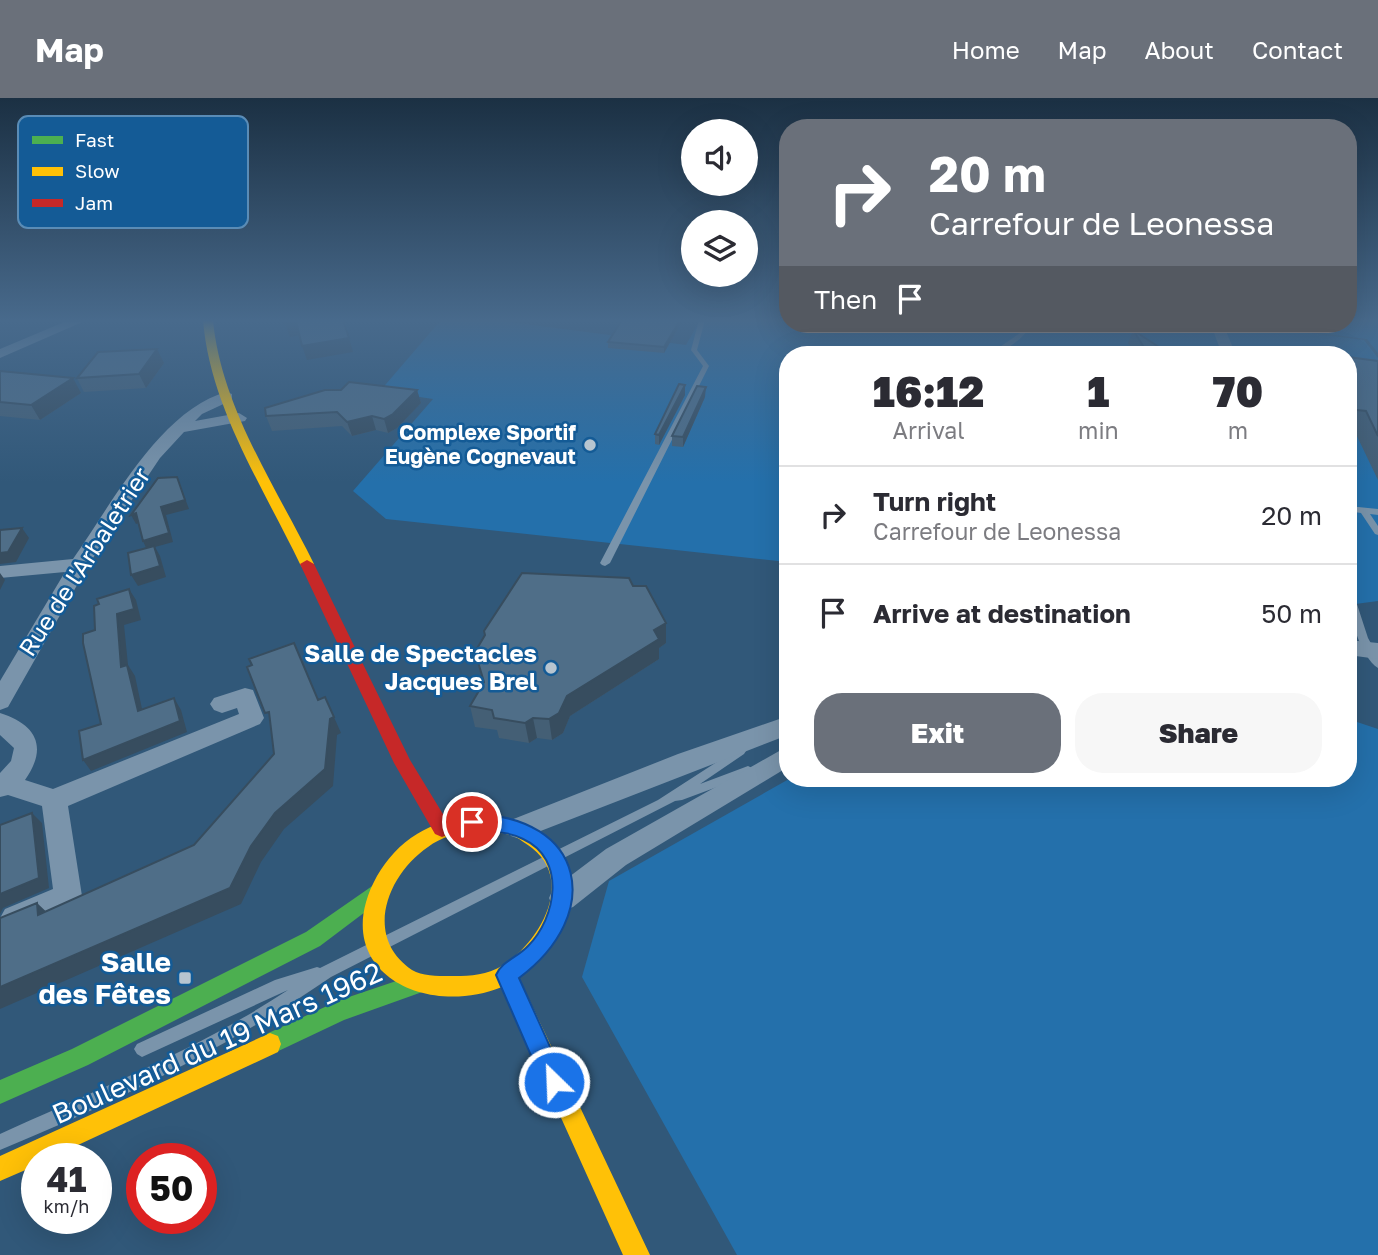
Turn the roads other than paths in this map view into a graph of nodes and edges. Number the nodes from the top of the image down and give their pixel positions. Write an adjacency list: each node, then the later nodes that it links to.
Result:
1 (219, 374): 3 (street)
2 (702, 374): 11 (lane)
3 (228, 397): 4 (street); 5 (street, Rue de l'Arbaletrier)
4 (239, 418): 5 (street); 25 (street)
5 (177, 429): 10 (street, Rue de l'Arbaletrier)
6 (1357, 510): 7 (lane)
7 (1364, 511): 8 (lane); 9 (lane)
8 (1378, 512)
9 (1378, 532)
10 (79, 564): 12 (street); 15 (street, Rue de l'Arbaletrier)
11 (605, 564)
12 (0, 572)
13 (1357, 619): 14 (lane)
14 (1368, 653)
15 (0, 701)
16 (222, 704): 22 (street)
17 (0, 722): 21 (street)
18 (778, 728): 23 (lane); 24 (street)
19 (779, 759): 23 (lane)
20 (779, 760): 28 (street)
21 (3, 785): 22 (street)
22 (54, 800): 29 (street)
23 (662, 803): 26 (lane)
24 (520, 828): 25 (street); 26 (street)
25 (442, 829): 27 (street)
26 (554, 857): 28 (street); 30 (lane)
27 (378, 891): 30 (street); 35 (street, Boulevard du 19 Mars 1962)
28 (563, 898): 32 (street)
29 (13, 919)
30 (377, 947): 31 (lane); 33 (street)
31 (326, 972): 34 (lane); 36 (lane)
32 (507, 975): 33 (street); 38 (street)
33 (417, 984): 37 (street, Boulevard du 19 Mars 1962)
34 (132, 1053)
35 (0, 1092)
36 (0, 1142)
37 (0, 1169)
38 (637, 1255)

